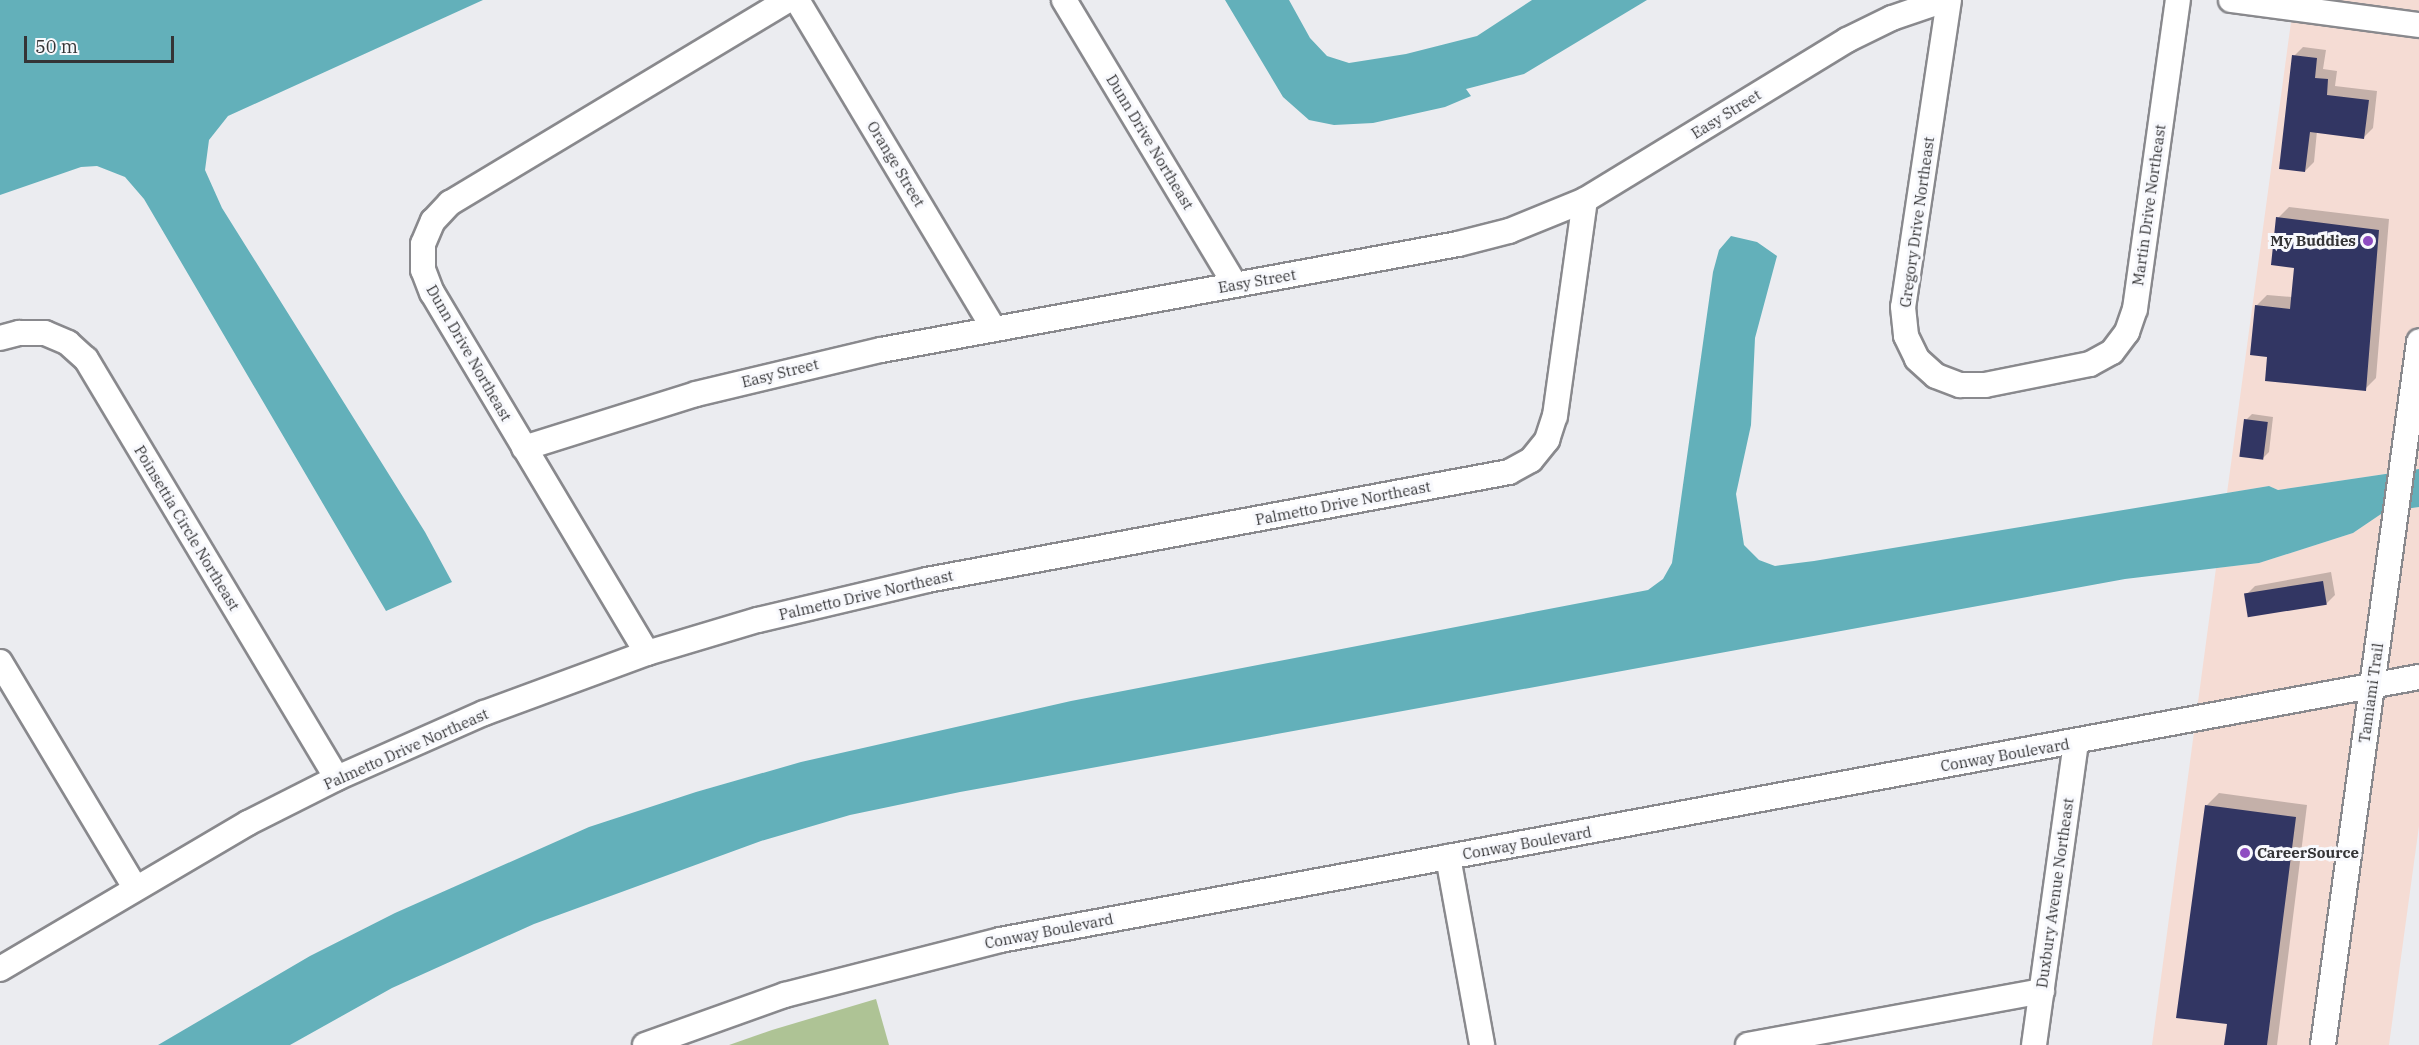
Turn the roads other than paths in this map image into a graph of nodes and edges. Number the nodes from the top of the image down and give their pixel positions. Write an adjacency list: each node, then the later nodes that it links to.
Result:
1 (788, 0): 15 (street, Dunn Drive Northeast)
2 (797, 0): 11 (street, Orange Street)
3 (1064, 0): 10 (street, Dunn Drive Northeast)
4 (1947, 0): 7 (street, Easy Street); 14 (street, Gregory Drive Northeast)
5 (2178, 0): 14 (street, Martin Drive Northeast)
6 (2231, 0): 8 (street)
7 (1920, 3): 9 (street, Easy Street)
8 (2419, 25)
9 (1584, 200): 10 (street, Easy Street); 16 (street, Palmetto Drive Northeast)
10 (1235, 285): 11 (street, Easy Street)
11 (994, 329): 15 (street, Easy Street)
12 (0, 338): 21 (street, Poinsettia Circle Northeast)
13 (2419, 342): 19 (street, Tamiami Trail)
14 (2063, 369)
15 (525, 448): 16 (street, Dunn Drive Northeast)
16 (647, 653): 21 (street, Palmetto Drive Northeast)
17 (0, 662): 23 (street)
18 (2419, 677): 19 (street, Conway Boulevard)
19 (2372, 686): 20 (street, Conway Boulevard); 30 (street, Tamiami Trail)
20 (2076, 742): 22 (street, Conway Boulevard); 25 (street, Duxbury Avenue Northeast)
21 (337, 778): 23 (street, Palmetto Drive Northeast)
22 (1448, 857): 26 (street, Conway Boulevard); 27 (street)
23 (135, 888): 24 (street, Palmetto Drive Northeast)
24 (0, 969)
25 (2042, 991): 28 (street); 29 (street, Duxbury Avenue Northeast)
26 (645, 1045)
27 (1482, 1045)
28 (1748, 1045)
29 (2034, 1045)
30 (2323, 1045)

